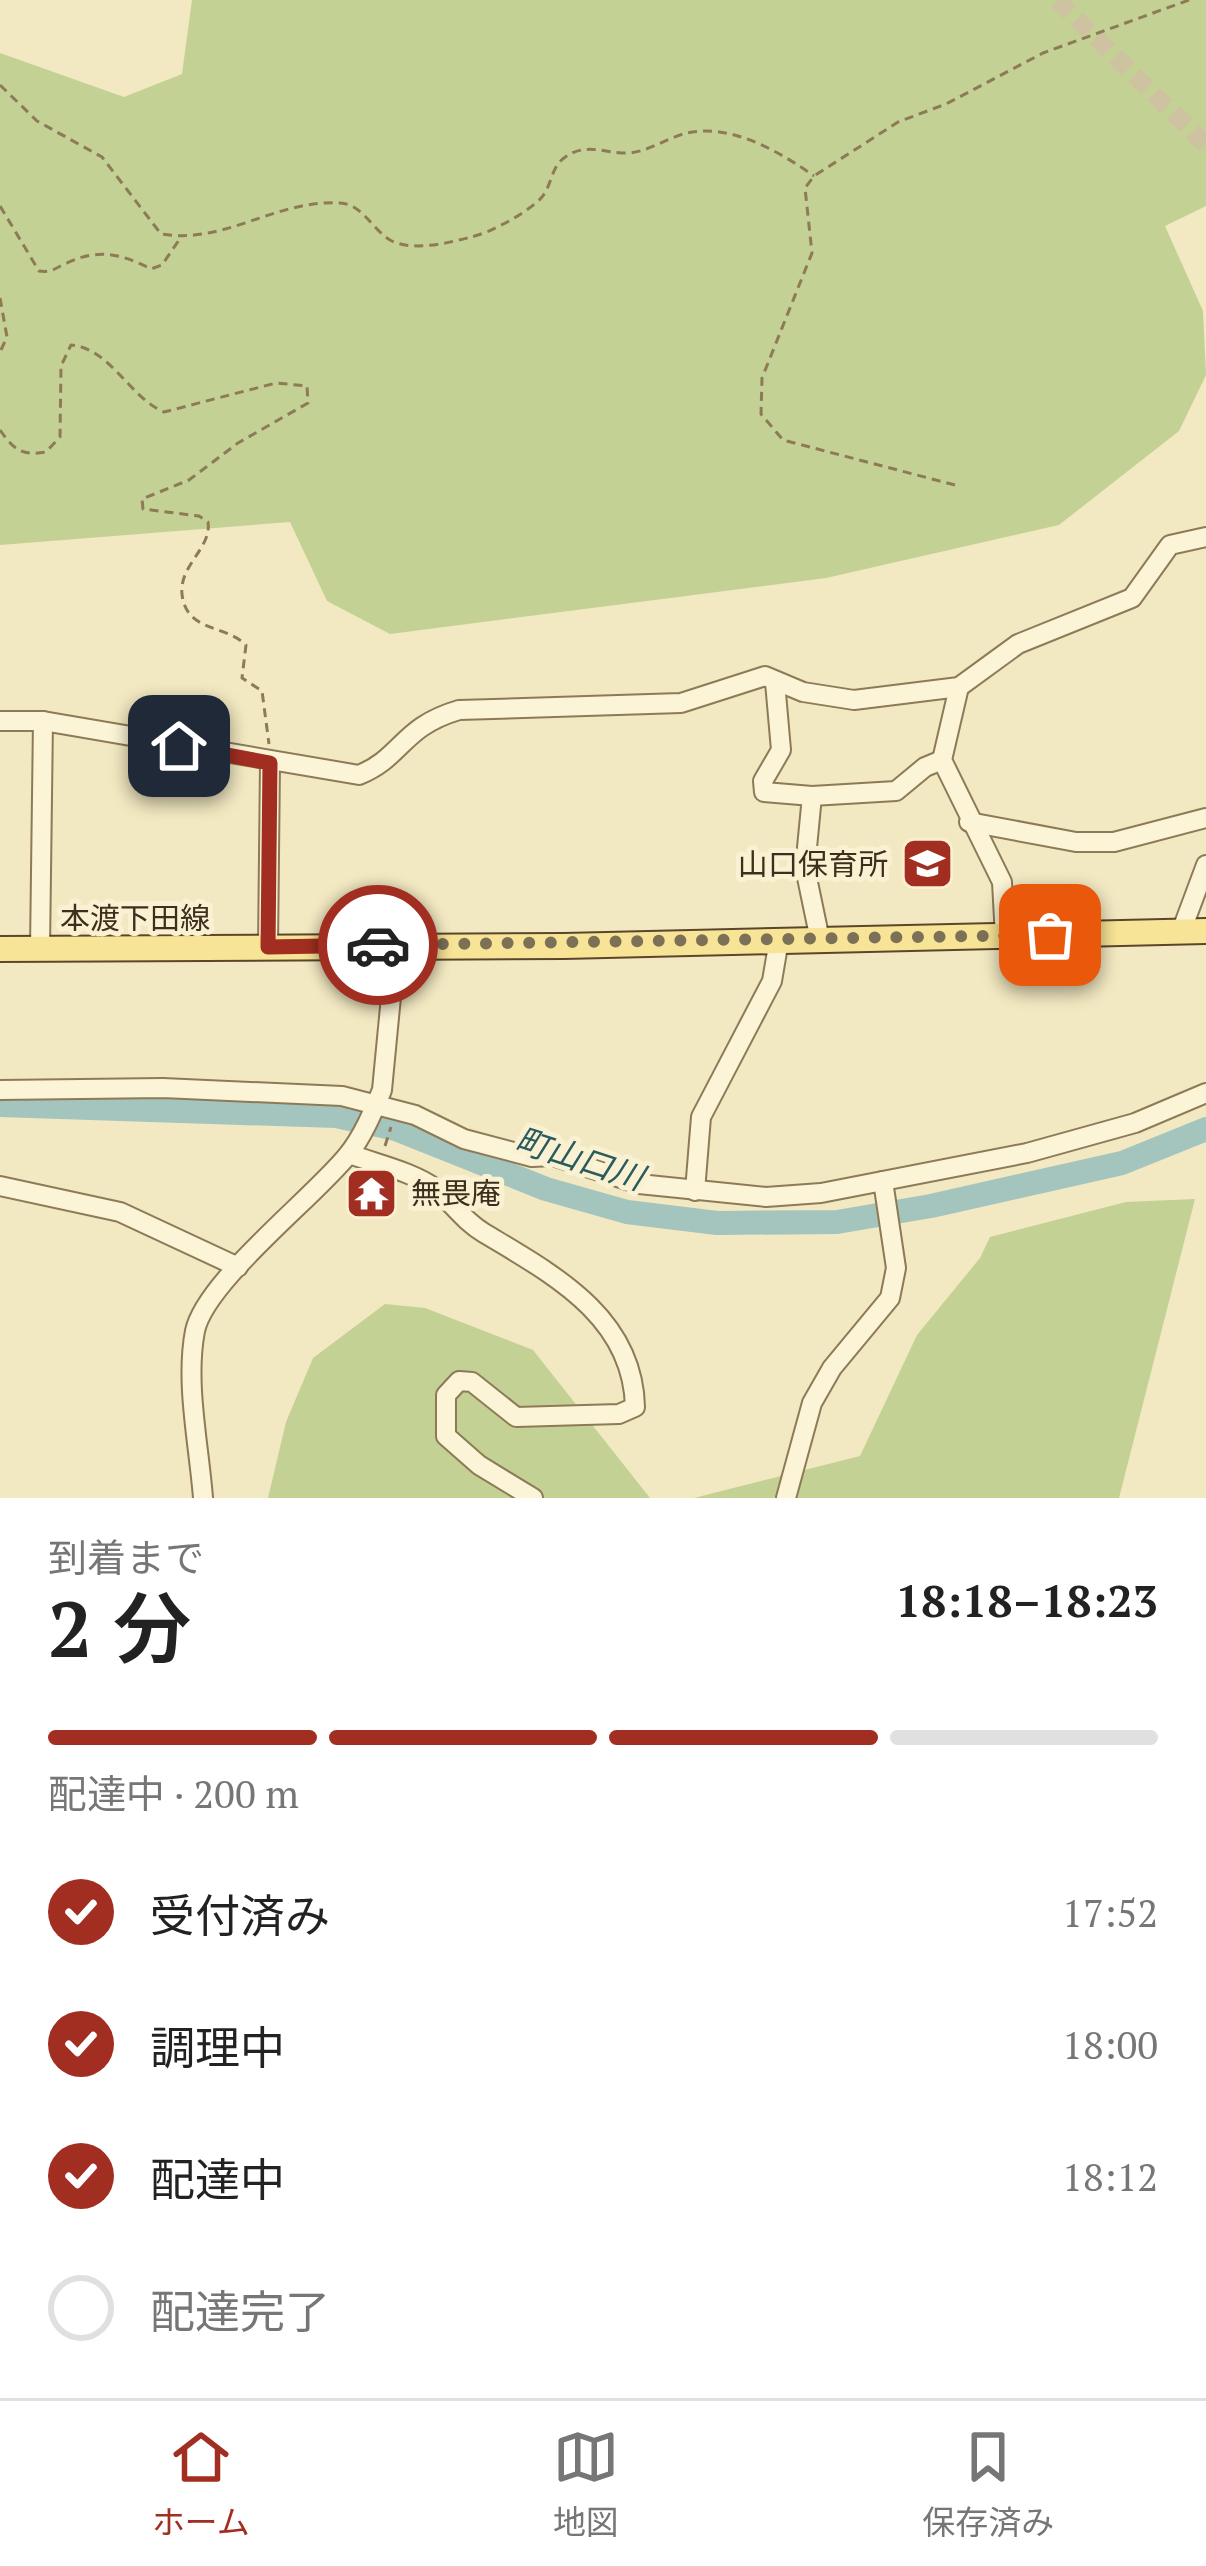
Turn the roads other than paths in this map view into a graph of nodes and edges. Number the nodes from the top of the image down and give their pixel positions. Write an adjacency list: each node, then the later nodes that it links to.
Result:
1 (1206, 537): 3 (street)
2 (775, 682): 3 (street); 7 (street); 8 (street)
3 (959, 687): 6 (street)
4 (0, 721): 5 (street)
5 (43, 721): 7 (street); 19 (street)
6 (942, 760): 8 (street); 10 (street)
7 (270, 763): 17 (street)
8 (812, 796): 15 (street)
9 (1206, 818): 10 (street)
10 (970, 822): 13 (street)
11 (1206, 866): 12 (street)
12 (1193, 931): 13 (main road, 本渡下田線)
13 (1005, 937): 15 (main road, 本渡下田線)
14 (779, 940): 15 (main road, 本渡下田線); 16 (main road, 本渡下田線); 26 (street)
15 (820, 940)
16 (396, 945): 17 (main road, 本渡下田線); 22 (street)
17 (268, 947): 19 (main road, 本渡下田線)
18 (0, 949): 19 (main road, 本渡下田線)
19 (40, 949)
20 (0, 1090): 22 (street)
21 (1206, 1093): 24 (street)
22 (376, 1106): 23 (street); 26 (street)
23 (350, 1154): 27 (street); 29 (street)
24 (883, 1184): 26 (street); 30 (street)
25 (0, 1186): 27 (street)
26 (694, 1191)
27 (238, 1267): 28 (street)
28 (203, 1498)
29 (532, 1498)
30 (786, 1498)

